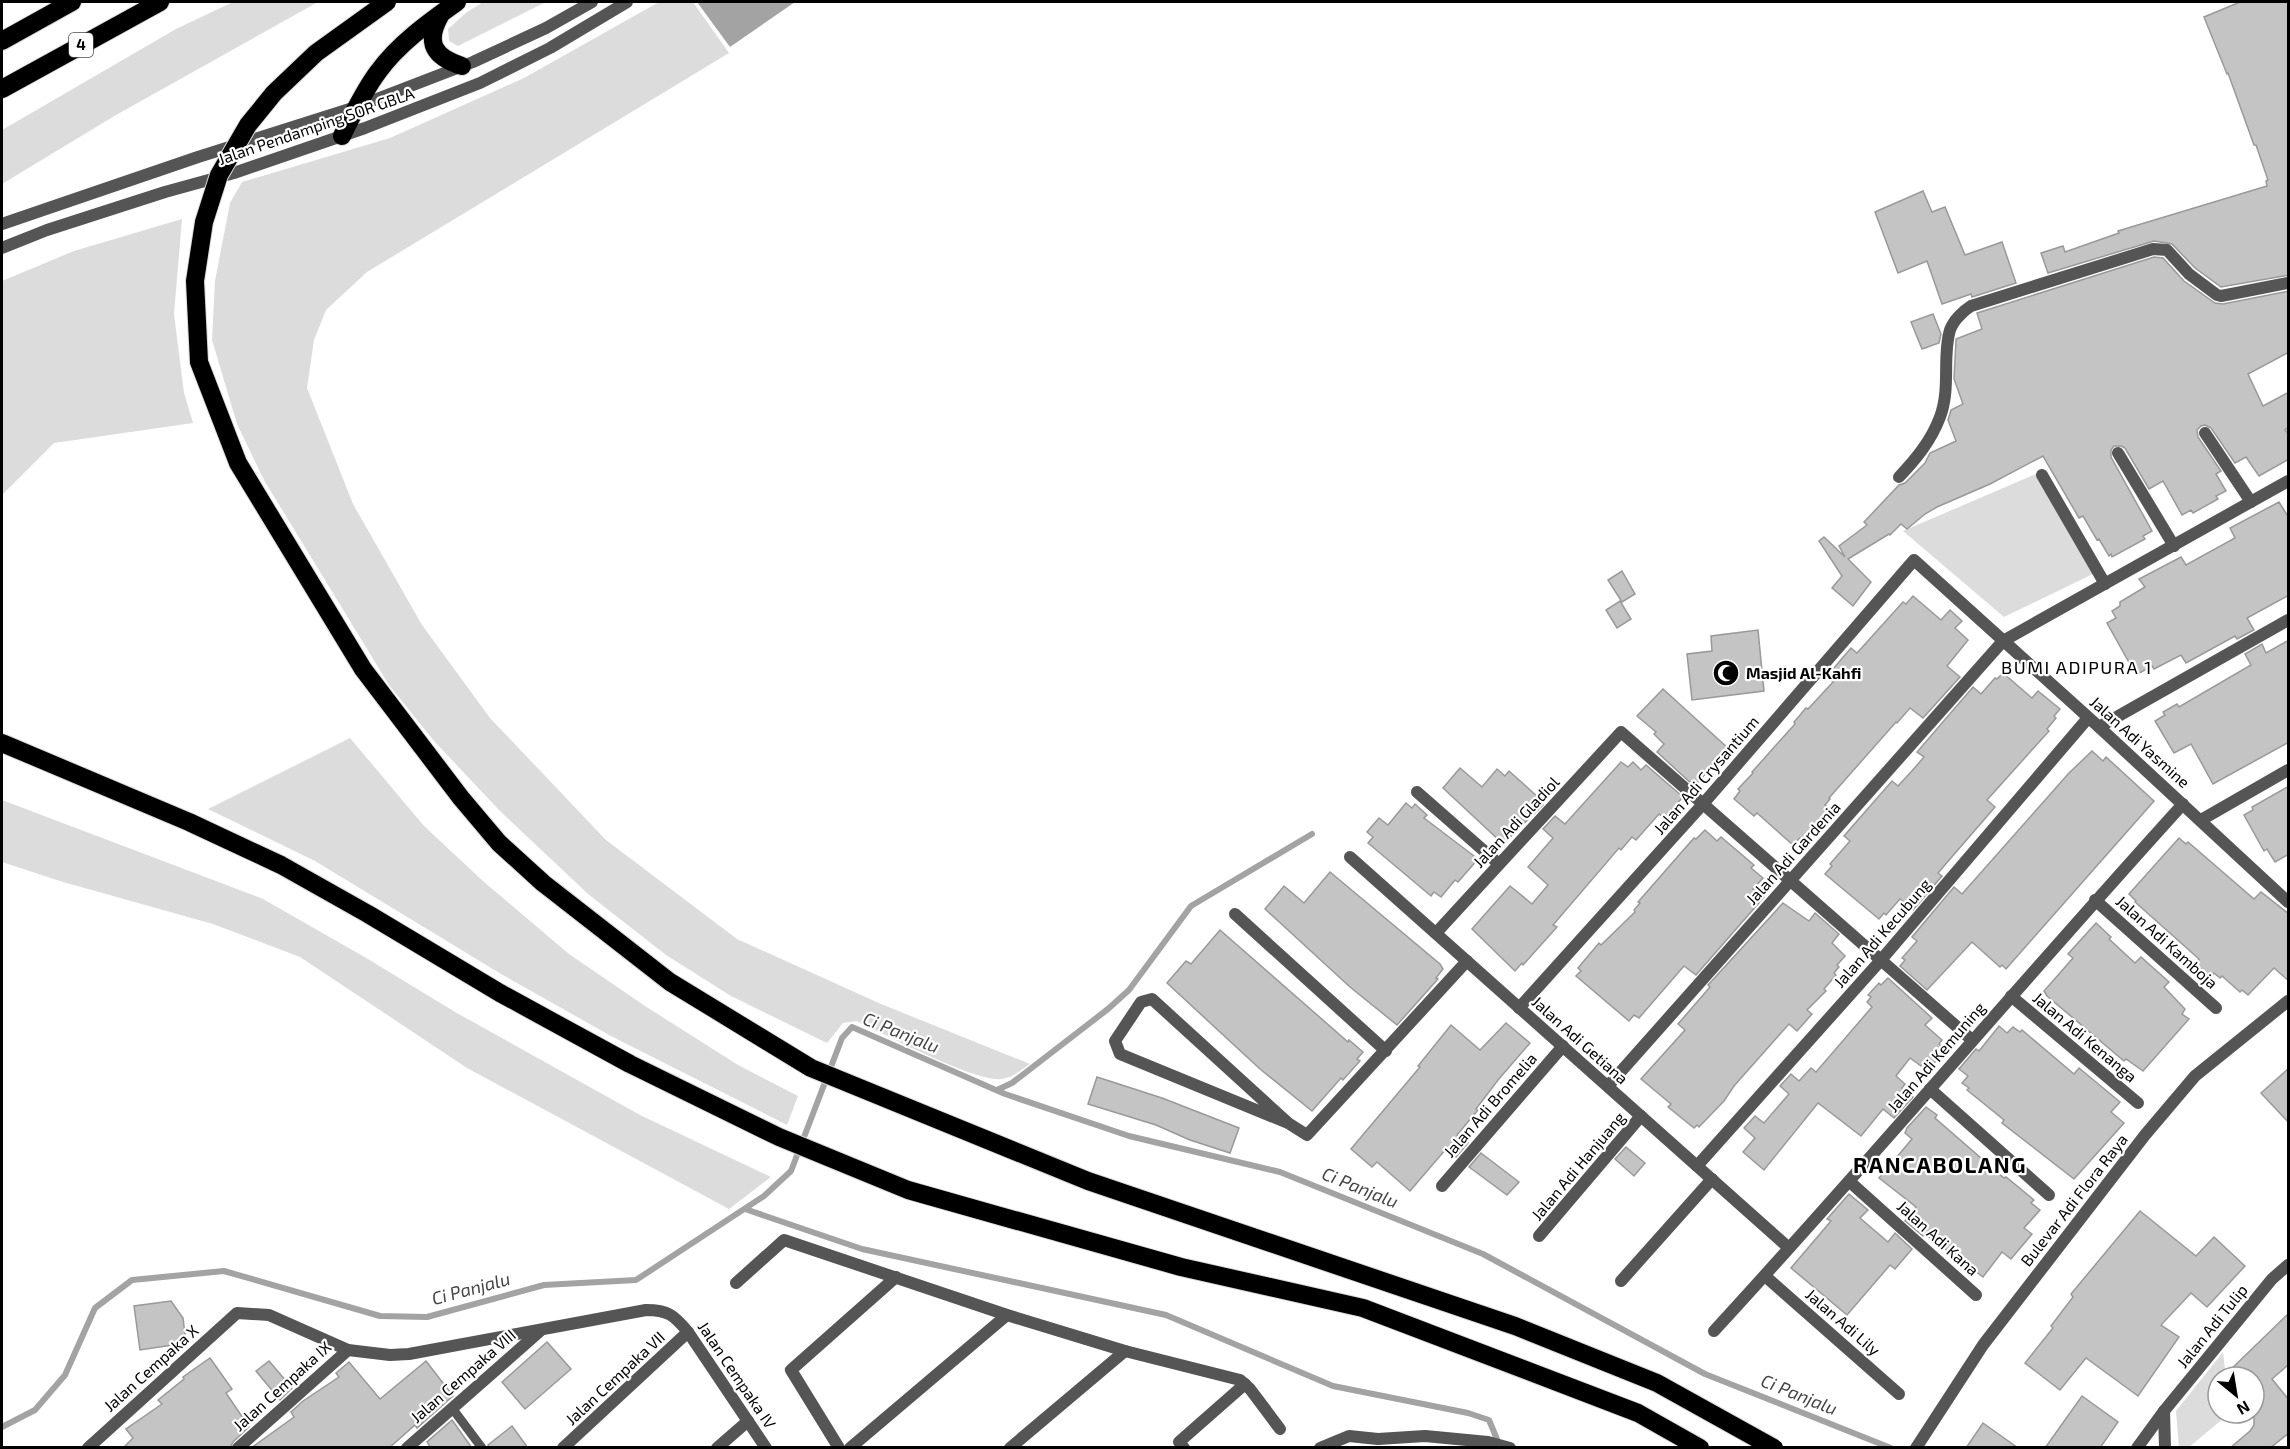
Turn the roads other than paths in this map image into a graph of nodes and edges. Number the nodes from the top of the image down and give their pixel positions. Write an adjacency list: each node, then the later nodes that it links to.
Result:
1 (72, 2): 7 (highway)
2 (160, 2): 9 (highway, 4)
3 (387, 2): 95 (highway, bridge)
4 (591, 2): 8 (street, Jalan Pendamping SOR GBLA)
5 (627, 2): 11 (street, Jalan Pendamping SOR GBLA)
6 (450, 7): 8 (highway); 10 (highway)
7 (2, 41)
8 (462, 66): 10 (street, Jalan Pendamping SOR GBLA)
9 (2, 89)
10 (356, 107): 11 (highway); 12 (street, Jalan Pendamping SOR GBLA)
11 (342, 136): 13 (street, Jalan Pendamping SOR GBLA)
12 (2, 224)
13 (2, 248)
14 (2289, 283): 18 (street)
15 (2205, 433): 20 (street)
16 (2118, 453): 21 (street)
17 (2042, 475): 23 (street)
18 (1899, 477)
19 (2289, 481): 20 (street, Jalan Adi Gardenia)
20 (2251, 502): 21 (street, Jalan Adi Gardenia)
21 (2174, 546): 23 (street, Jalan Adi Gardenia)
22 (1914, 561): 25 (street, Jalan Adi Yasmine); 31 (street, Jalan Adi Crysantium)
23 (2105, 584): 25 (street, Jalan Adi Gardenia)
24 (2289, 620): 27 (street)
25 (2003, 641): 26 (street, Jalan Adi Yasmine); 36 (street, Jalan Adi Gardenia)
26 (2088, 718): 27 (street, Jalan Adi Yasmine); 41 (street, Jalan Adi Kecubung)
27 (2099, 727): 32 (street, Jalan Adi Yasmine)
28 (2, 743): 94 (highway)
29 (2289, 770): 33 (street)
30 (1417, 792): 35 (street)
31 (1703, 804): 35 (street, Jalan Adi Gladiol); 36 (street); 45 (street, Jalan Adi Crysantium)
32 (2183, 804): 33 (street, Jalan Adi Yasmine); 37 (street, Jalan Adi Kemuning)
33 (2201, 820): 38 (street, Jalan Adi Yasmine)
34 (1350, 857): 40 (street, Jalan Adi Getiana)
35 (1499, 864): 40 (street, Jalan Adi Gladiol)
36 (1791, 881): 41 (street); 50 (street, Jalan Adi Gardenia)
37 (2095, 900): 43 (street, Jalan Adi Kemuning); 46 (street, Jalan Adi Kamboja)
38 (2289, 902)
39 (1235, 914): 49 (street)
40 (1436, 933): 42 (street, Jalan Adi Getiana)
41 (1881, 960): 47 (street); 55 (street, Jalan Adi Kecubung)
42 (1467, 961): 45 (street, Jalan Adi Getiana); 49 (street)
43 (2011, 996): 47 (street, Jalan Adi Kemuning); 52 (street, Jalan Adi Kenanga)
44 (2289, 1001): 96 (street, Bulevar Adi Flora Raya)
45 (1520, 1008): 48 (street, Jalan Adi Getiana)
46 (2216, 1008)
47 (1972, 1040): 51 (street, Jalan Adi Kemuning)
48 (1563, 1046): 50 (street, Jalan Adi Getiana); 58 (street, Jalan Adi Bromelia)
49 (1386, 1051): 54 (street)
50 (1608, 1086): 53 (street, Jalan Adi Getiana)
51 (1930, 1089): 57 (street, Jalan Adi Kemuning); 59 (street)
52 (2138, 1103)
53 (1641, 1116): 55 (street, Jalan Adi Getiana); 60 (street, Jalan Adi Hanjuang)
54 (1288, 1123): 54 (street)
55 (1697, 1166): 56 (street, Jalan Adi Getiana)
56 (1712, 1179): 61 (street, Jalan Adi Getiana); 65 (street)
57 (1850, 1182): 61 (street, Jalan Adi Kemuning); 67 (street, Jalan Adi Kana)
58 (1442, 1186)
59 (2049, 1195)
60 (1539, 1236)
61 (1789, 1248): 63 (street, Jalan Adi Kemuning)
62 (2289, 1265): 77 (street, Jalan Adi Tulip)
63 (1765, 1276): 70 (street, Jalan Adi Kemuning); 75 (street, Jalan Adi Lily)
64 (896, 1277): 66 (street); 68 (street); 90 (street)
65 (1622, 1281)
66 (736, 1283)
67 (1976, 1295)
68 (1007, 1315): 73 (street); 91 (street)
69 (541, 1330): 71 (street, Jalan Cempaka IV); 72 (street); 76 (street, Jalan Cempaka VIII)
70 (1714, 1331)
71 (688, 1332): 78 (street, Jalan Cempaka IV); 87 (street, Jalan Cempaka VII)
72 (348, 1350): 83 (street, Jalan Cempaka X); 84 (street, Jalan Cempaka IX)
73 (1125, 1351): 74 (street); 92 (street)
74 (1245, 1384): 79 (street); 81 (street)
75 (1899, 1394)
76 (452, 1408): 85 (street, Jalan Cempaka VIII); 86 (lane)
77 (2164, 1411): 97 (street, Jalan Adi Tulip); 98 (street)
78 (748, 1421): 88 (street); 89 (street, Jalan Cempaka IV)
79 (1280, 1429)
80 (1374, 1443): 82 (street); 93 (street)
81 (1179, 1446)
82 (1510, 1447)
83 (88, 1448)
84 (238, 1448)
85 (407, 1448)
86 (482, 1448)
87 (563, 1448)
88 (717, 1448)
89 (766, 1448)
90 (839, 1448)
91 (850, 1448)
92 (1010, 1448)
93 (1320, 1448)
94 (1700, 1448)
95 (1774, 1448)
96 (1916, 1448)
97 (2137, 1448)
98 (2165, 1448)

